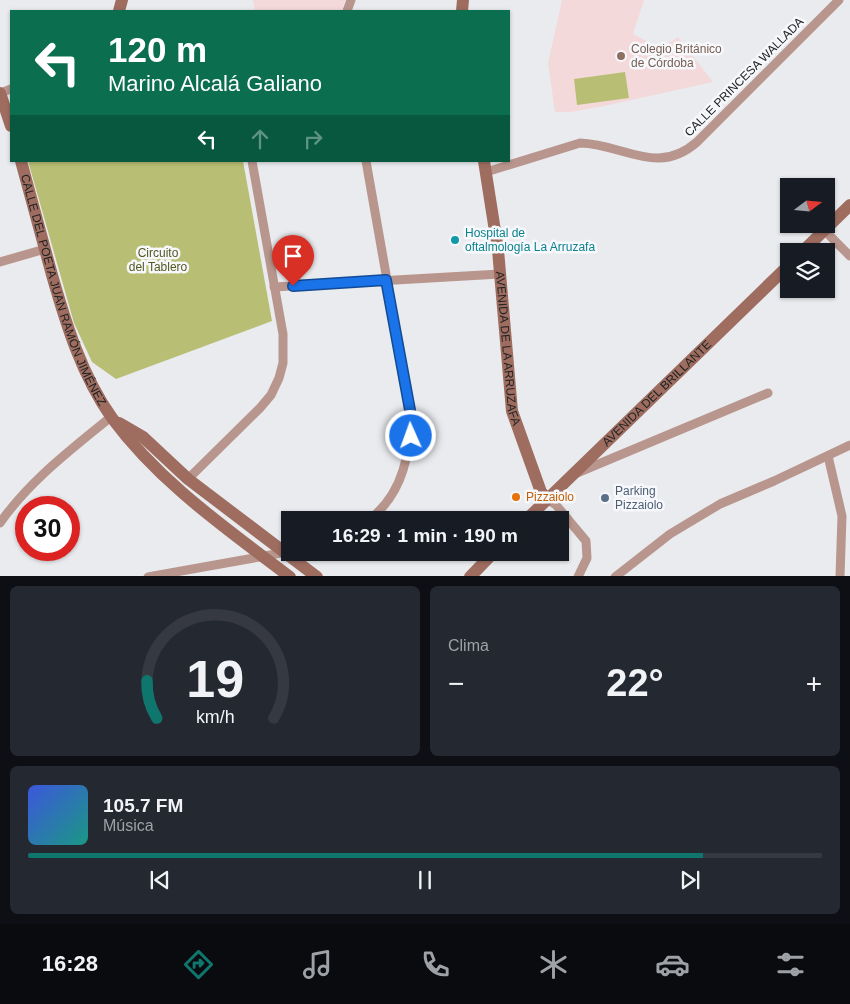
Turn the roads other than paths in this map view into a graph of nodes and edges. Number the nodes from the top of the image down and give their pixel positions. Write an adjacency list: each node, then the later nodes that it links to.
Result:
1 (839, 0): 4 (street, CALLE PRINCESA WALLADA)
2 (0, 93): 3 (street)
3 (10, 123)
4 (510, 161)
5 (21, 162): 15 (street, CALLE DEL POETA JUAN RAMÓN JIMÉNEZ)
6 (252, 162): 21 (street)
7 (366, 162): 20 (street)
8 (505, 162): 9 (street, CALLE PRINCESA WALLADA)
9 (485, 167): 18 (street, AVENIDA DE LA ARRUZAFA)
10 (850, 205): 11 (street)
11 (835, 219)
12 (821, 233): 14 (street)
13 (827, 233): 16 (street)
14 (811, 243)
15 (45, 249): 17 (street); 23 (street, CALLE DEL POETA JUAN RAMÓN JIMÉNEZ)
16 (850, 256)
17 (0, 262)
18 (500, 274): 20 (street); 28 (street, AVENIDA DE LA ARRUZAFA)
19 (780, 274): 26 (street, AVENIDA DEL BRILLANTE)
20 (386, 280): 21 (street); 29 (street)
21 (274, 287): 27 (street)
22 (768, 394): 26 (street)
23 (112, 416): 27 (street); 31 (street); 34 (street, CALLE DEL POETA JUAN RAMÓN JIMÉNEZ)
24 (850, 445): 25 (street)
25 (828, 456): 43 (street); 44 (street)
26 (570, 476): 28 (street, AVENIDA DEL BRILLANTE)
27 (188, 479): 32 (street)
28 (547, 499): 30 (street, AVENIDA DEL BRILLANTE); 42 (street)
29 (378, 511)
30 (535, 511)
31 (0, 523)
32 (281, 547)
33 (281, 553): 34 (street)
34 (264, 557): 37 (street); 39 (street, CALLE DEL POETA JUAN RAMÓN JIMÉNEZ)
35 (299, 561): 40 (street)
36 (485, 561): 41 (street)
37 (190, 573): 38 (street)
38 (148, 576)
39 (290, 576)
40 (317, 576)
41 (470, 576)
42 (578, 576)
43 (615, 576)
44 (840, 576)

